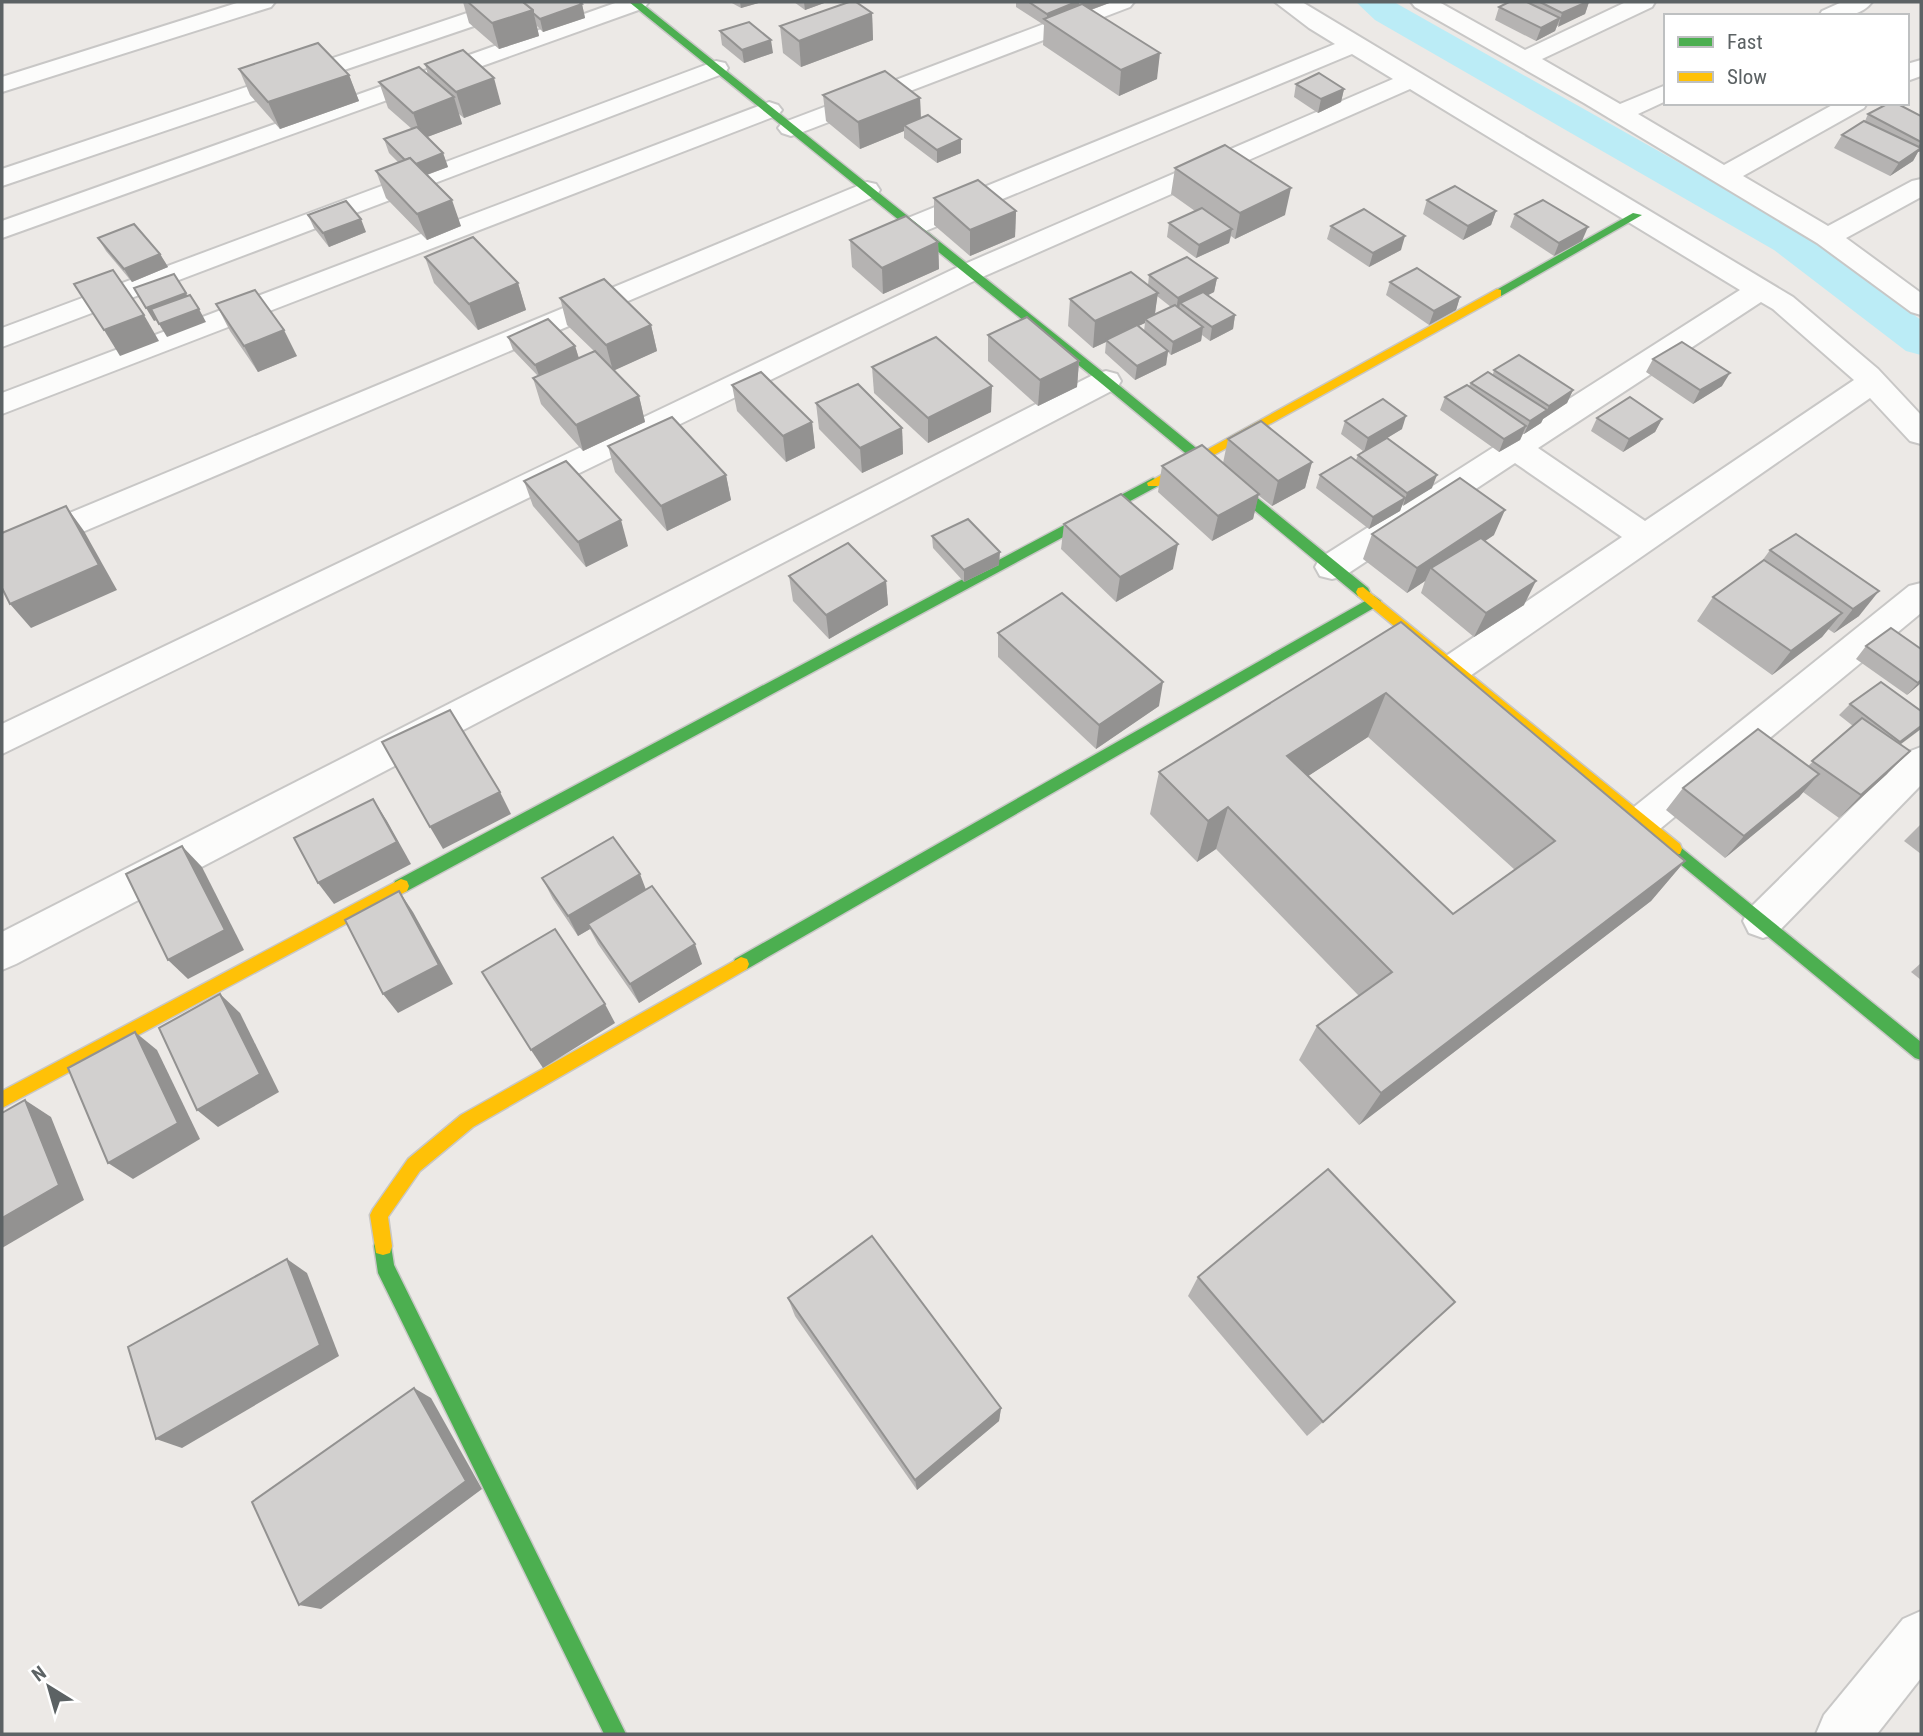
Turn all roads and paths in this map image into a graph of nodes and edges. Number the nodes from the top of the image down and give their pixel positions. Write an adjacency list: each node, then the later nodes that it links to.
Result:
1 (263, 2): 14 (street)
2 (522, 2): 21 (street)
3 (637, 2): 12 (street); 26 (street)
4 (1122, 2): 19 (street)
5 (1287, 2): 10 (street)
6 (1644, 2): 11 (street)
7 (1860, 2): 9 (street)
8 (1429, 3): 11 (street)
9 (1834, 14)
10 (1354, 45): 13 (street); 25 (street)
11 (1524, 59): 18 (street)
12 (716, 68): 17 (street); 31 (street)
13 (1411, 80): 24 (street); 28 (street)
14 (2, 85)
15 (1664, 93): 18 (street)
16 (1851, 105): 20 (street)
17 (769, 110): 19 (street); 34 (street)
18 (1620, 113): 20 (street)
19 (791, 128): 23 (street)
20 (1724, 176): 27 (street)
21 (2, 178)
22 (1921, 187): 27 (street)
23 (867, 190): 25 (street); 39 (street)
24 (1637, 215): 29 (street); 37 (street)
25 (912, 226): 28 (street)
26 (2, 230)
27 (1827, 237): 30 (street)
28 (970, 272): 32 (street); 44 (street)
29 (1761, 289): 33 (street); 36 (street)
30 (1921, 306)
31 (2, 338)
32 (1106, 381): 37 (street); 48 (street)
33 (1872, 382): 35 (street); 38 (street)
34 (2, 404)
35 (1921, 434)
36 (1515, 449): 38 (street); 40 (street)
37 (1199, 458): 40 (street); 50 (street)
38 (1645, 537): 43 (street)
39 (2, 554)
40 (1332, 568): 42 (street)
41 (1921, 595): 46 (street)
42 (1374, 601): 43 (street); 52 (street)
43 (1455, 667): 46 (street)
44 (2, 740)
45 (1921, 762): 47 (street)
46 (1642, 822): 47 (street)
47 (1763, 921): 49 (street)
48 (2, 952)
49 (1921, 1052)
50 (2, 1100)
51 (1921, 1637): 53 (street)
52 (615, 1734)
53 (1843, 1734)

